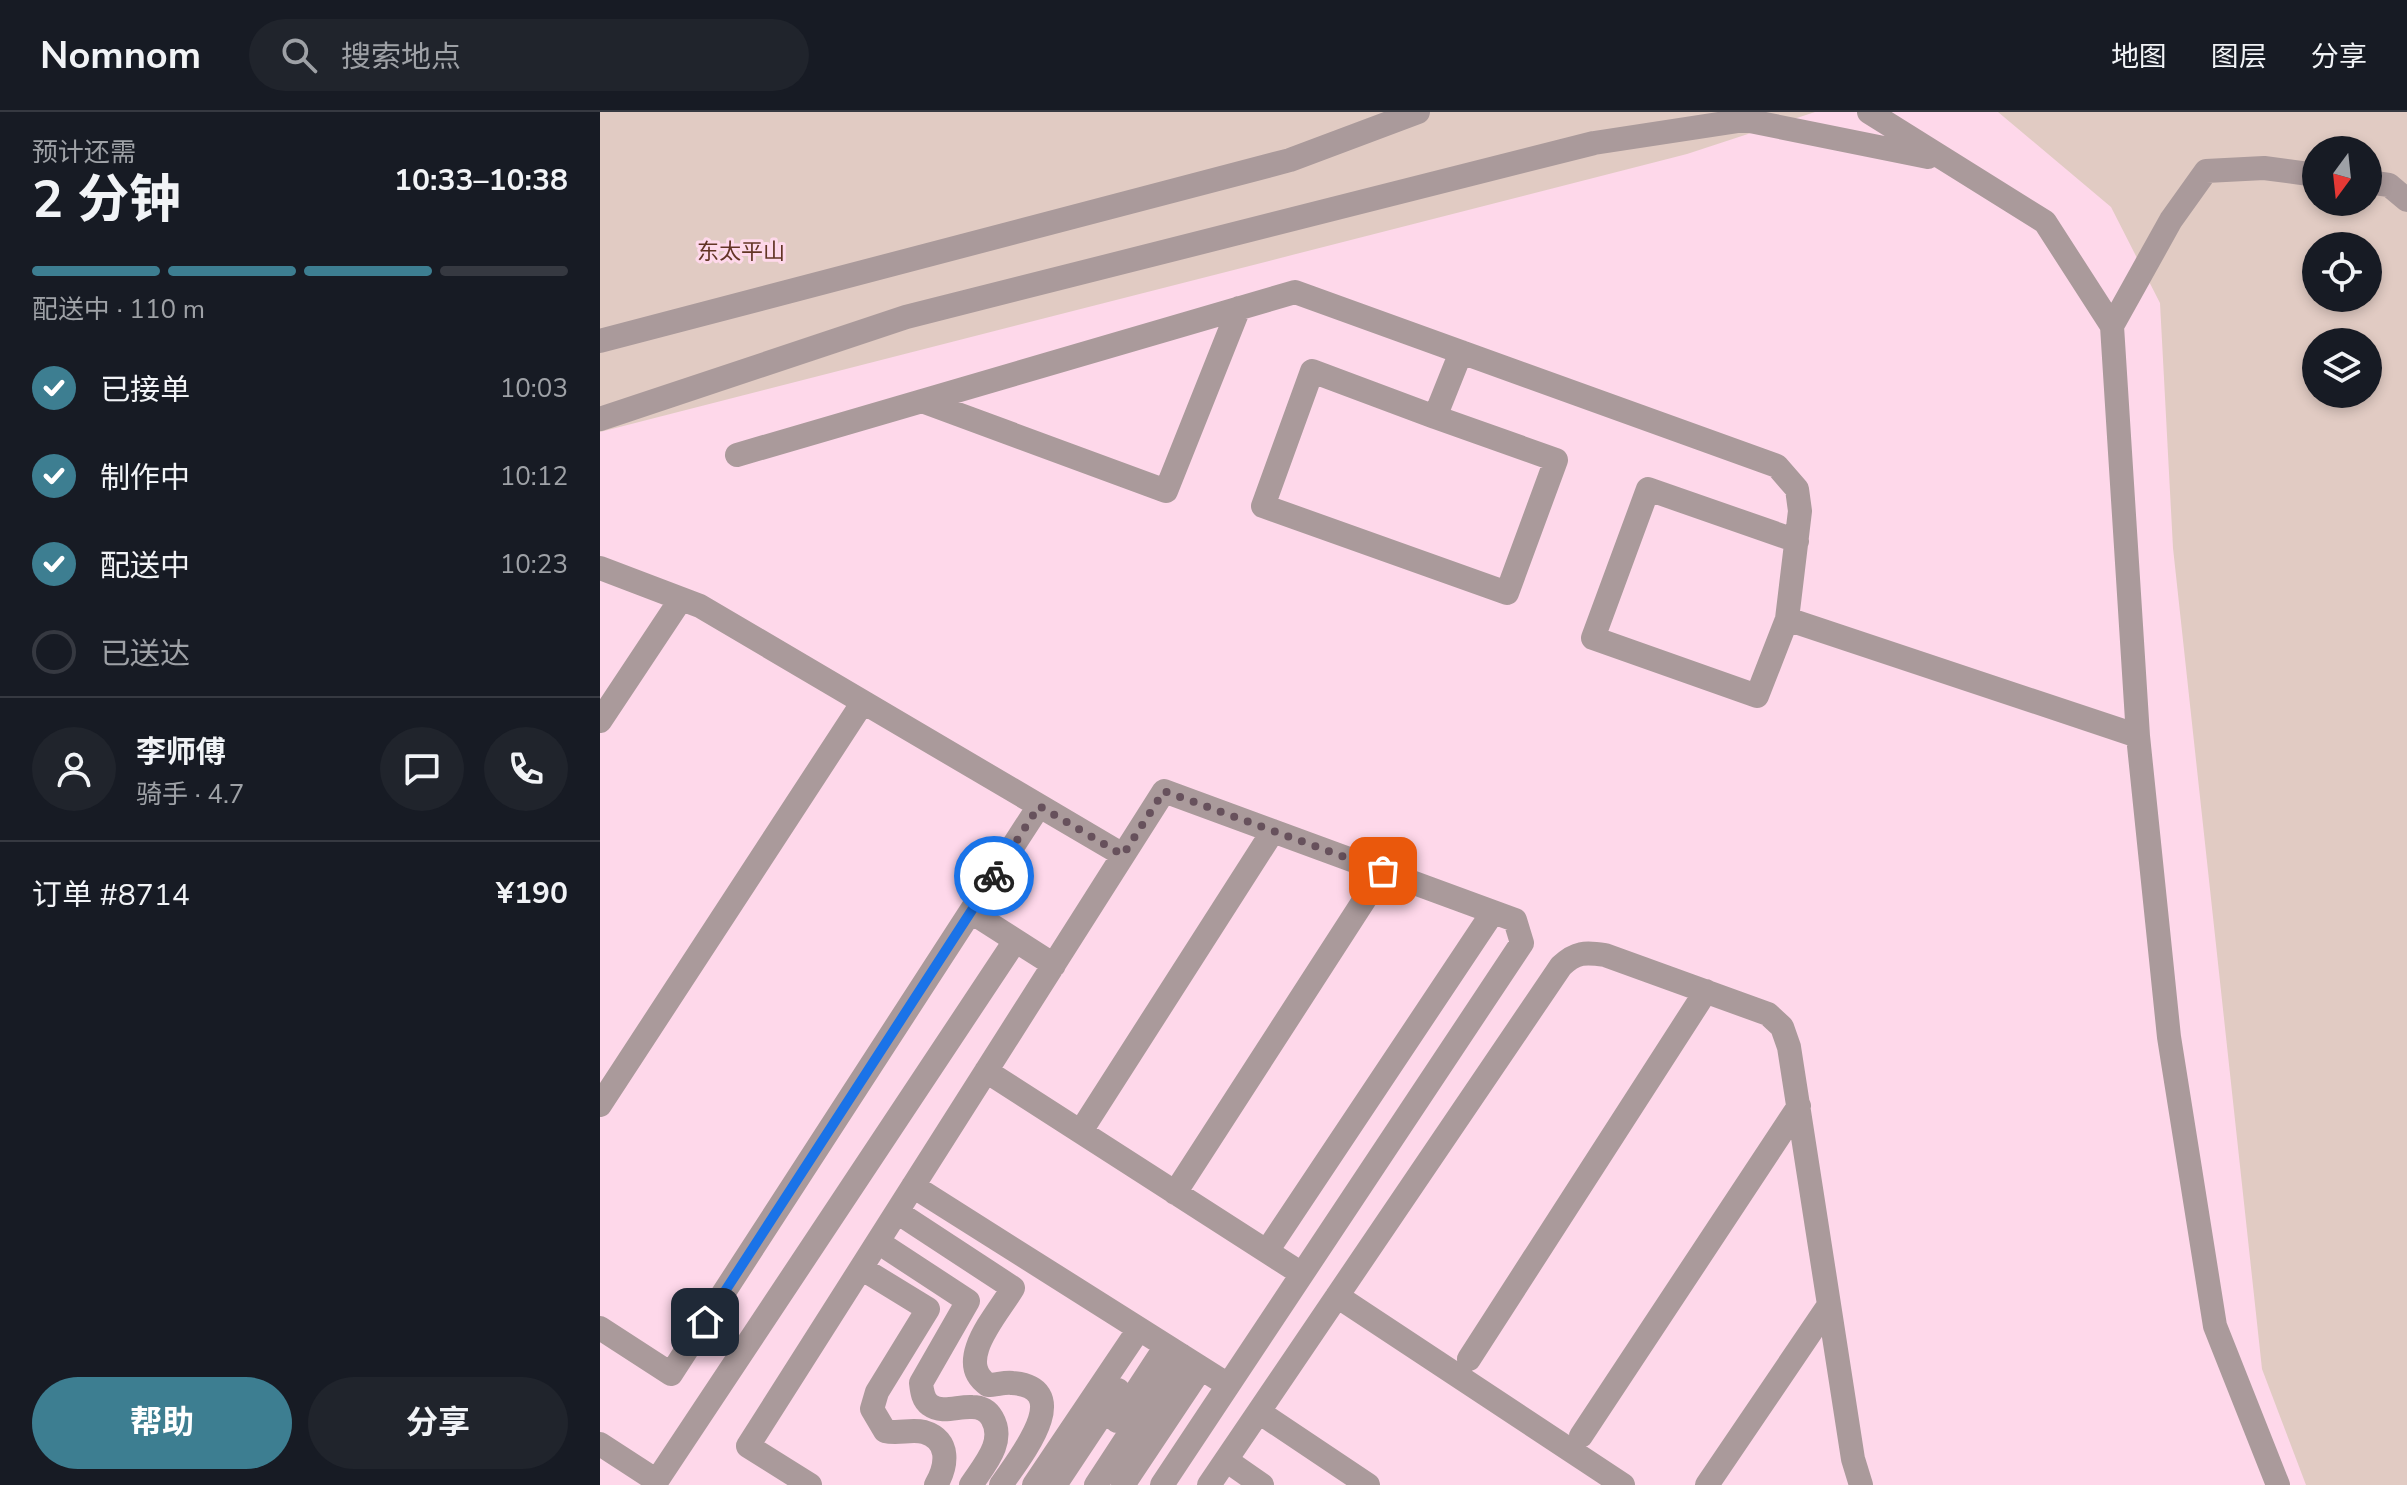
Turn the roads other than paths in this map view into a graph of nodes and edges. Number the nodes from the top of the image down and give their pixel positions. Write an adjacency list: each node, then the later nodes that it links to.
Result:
1 (1418, 112): 11 (street)
2 (1713, 112): 4 (street)
3 (1869, 112): 5 (street)
4 (1745, 120): 5 (street); 15 (street)
5 (1942, 159): 10 (street)
6 (2302, 173): 10 (street)
7 (2382, 184): 8 (street)
8 (2407, 200)
9 (1239, 308): 12 (street); 13 (street); 13 (street)
10 (2112, 326): 23 (street)
11 (600, 341)
12 (1461, 352): 14 (street); 17 (street)
13 (922, 401): 16 (street)
14 (1435, 417): 14 (street)
15 (600, 419)
16 (737, 455)
17 (1797, 541): 20 (street); 20 (street)
18 (600, 568): 19 (street)
19 (681, 599): 21 (street); 22 (street)
20 (1787, 619): 23 (street)
21 (863, 702): 24 (street); 34 (street)
22 (600, 721)
23 (2138, 736): 71 (street)
24 (1039, 806): 26 (street); 28 (street)
25 (1273, 831): 26 (street); 27 (street); 36 (street)
26 (1123, 855): 31 (street)
27 (1383, 871): 29 (street); 38 (street)
28 (971, 912): 30 (street); 46 (street)
29 (1493, 912): 41 (street); 43 (street)
30 (1015, 941): 31 (street); 54 (street)
31 (1054, 965): 33 (street)
32 (1706, 991): 35 (street); 44 (street); 48 (street)
33 (986, 1071): 36 (street); 37 (street)
34 (600, 1105)
35 (1799, 1106): 45 (street); 51 (street)
36 (1081, 1131): 38 (street)
37 (913, 1186): 39 (street); 47 (street)
38 (1175, 1193): 41 (street)
39 (897, 1212): 40 (street); 58 (street)
40 (878, 1242): 42 (street); 57 (street)
41 (1267, 1251): 43 (street)
42 (861, 1268): 55 (street); 56 (street)
43 (1302, 1274): 49 (street)
44 (1337, 1296): 50 (street); 68 (street)
45 (1829, 1305): 69 (street); 70 (street)
46 (600, 1328)
47 (1168, 1347): 49 (street); 59 (street); 60 (street); 61 (street); 62 (street); 63 (street)
48 (1469, 1359)
49 (1228, 1385): 64 (street)
50 (1259, 1412): 53 (street); 67 (street)
51 (1581, 1436)
52 (600, 1444): 54 (street)
53 (1226, 1460): 65 (street); 66 (street)
54 (655, 1483)
55 (810, 1485)
56 (936, 1485)
57 (971, 1485)
58 (1001, 1485)
59 (1034, 1485)
60 (1055, 1485)
61 (1074, 1485)
62 (1096, 1485)
63 (1123, 1485)
64 (1162, 1485)
65 (1209, 1485)
66 (1262, 1485)
67 (1368, 1485)
68 (1623, 1485)
69 (1707, 1485)
70 (1861, 1485)
71 (2278, 1485)

